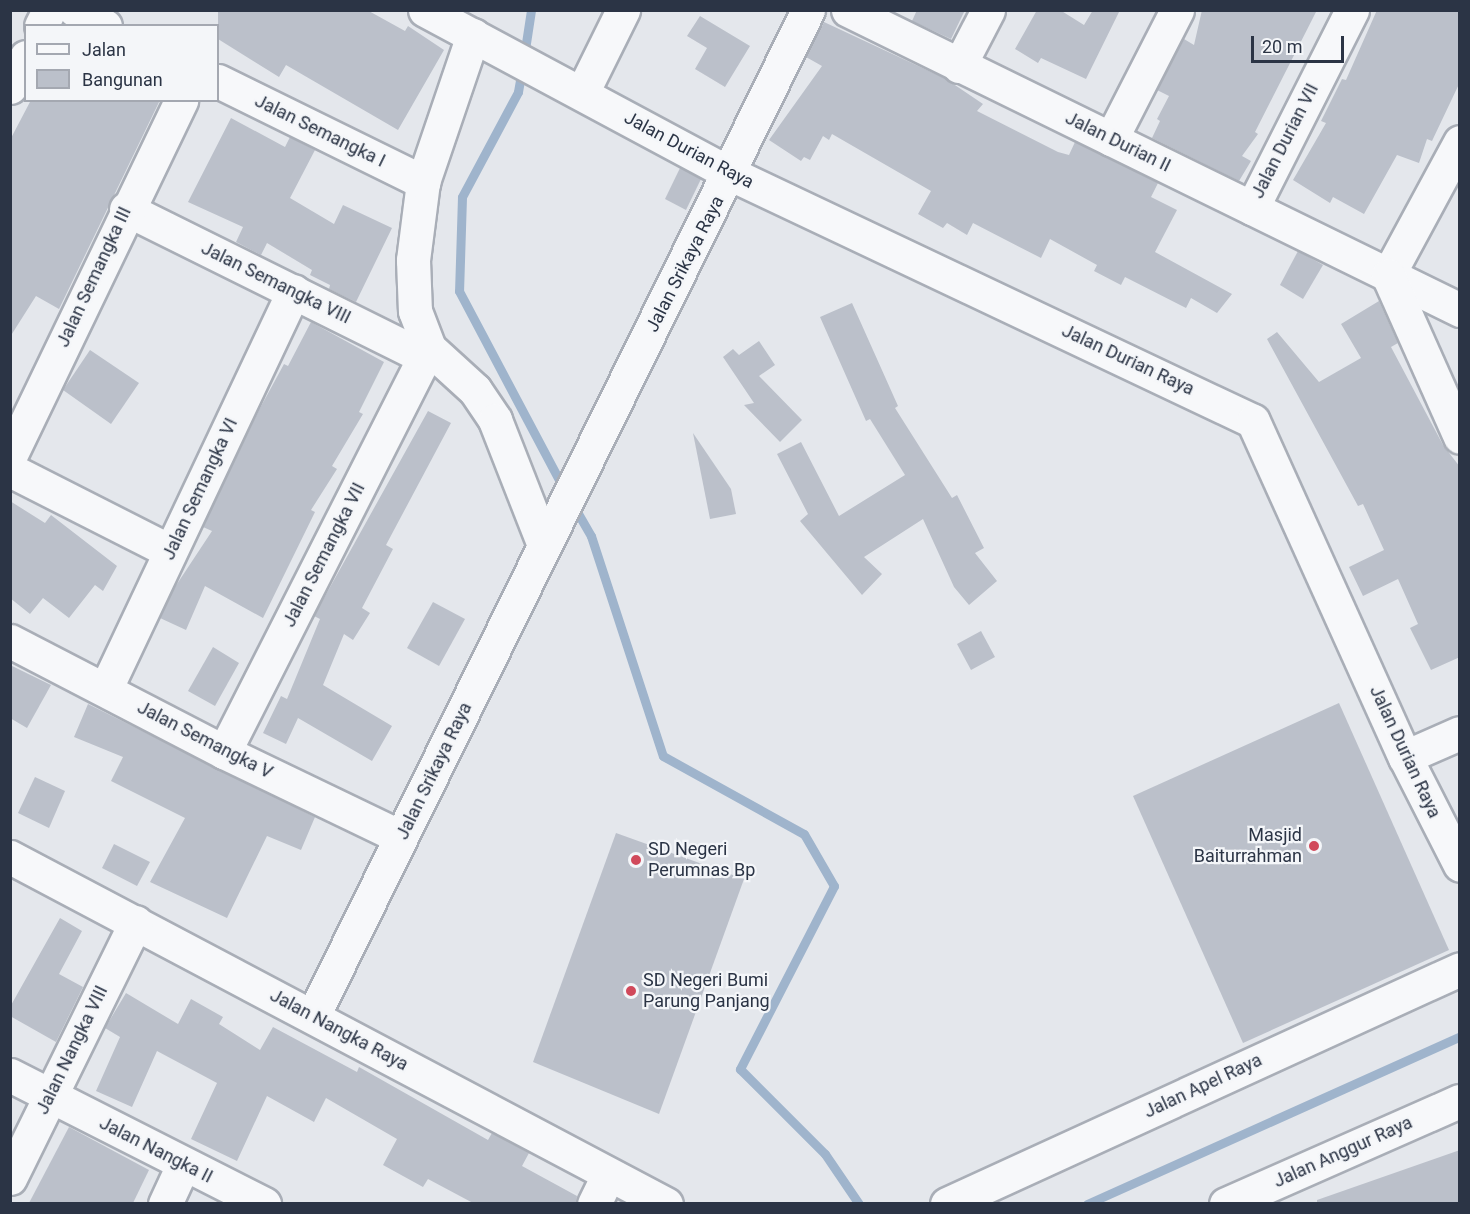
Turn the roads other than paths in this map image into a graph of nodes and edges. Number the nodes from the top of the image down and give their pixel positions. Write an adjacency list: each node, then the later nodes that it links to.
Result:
1 (49, 10): 10 (street)
2 (75, 10): 11 (street)
3 (425, 10): 12 (street, Jalan Durian Raya)
4 (623, 10): 17 (street)
5 (808, 10): 21 (street, Jalan Srikaya Raya)
6 (848, 10): 14 (street, Jalan Durian II)
7 (988, 10): 14 (street)
8 (1177, 10): 19 (street)
9 (1352, 10): 23 (street, Jalan Durian VII)
10 (42, 24)
11 (101, 24)
12 (473, 35): 17 (street, Jalan Durian Raya); 22 (street)
13 (24, 61): 16 (street)
14 (959, 66): 19 (street, Jalan Durian II)
15 (219, 81): 22 (street, Jalan Semangka I)
16 (10, 87)
17 (572, 88): 21 (street, Jalan Durian Raya)
18 (180, 102): 24 (street, Jalan Semangka III)
19 (1111, 139): 23 (street, Jalan Durian II)
20 (1460, 142): 25 (street)
21 (731, 174): 32 (street, Jalan Srikaya Raya); 38 (street, Jalan Durian Raya)
22 (423, 182): 28 (street)
23 (1252, 208): 25 (street, Jalan Durian II)
24 (126, 209): 26 (street, Jalan Semangka VIII); 30 (street, Jalan Semangka III)
25 (1388, 275): 27 (street, Jalan Durian II); 29 (street)
26 (294, 291): 28 (street, Jalan Semangka VIII); 33 (street, Jalan Semangka VI)
27 (1460, 310)
28 (426, 352): 32 (street); 37 (street, Jalan Semangka VII)
29 (1460, 437)
30 (10, 456)
31 (10, 470): 33 (street)
32 (548, 535): 39 (street, Jalan Srikaya Raya)
33 (170, 551): 35 (street, Jalan Semangka VI)
34 (10, 641): 35 (street, Jalan Semangka V)
35 (106, 688): 37 (street, Jalan Semangka V)
36 (1460, 733): 38 (street)
37 (224, 752): 39 (street, Jalan Semangka V)
38 (1405, 757): 41 (street, Jalan Durian Raya)
39 (401, 837): 44 (street, Jalan Srikaya Raya)
40 (10, 857): 42 (street, Jalan Nangka Raya)
41 (1460, 865)
42 (136, 922): 44 (street, Jalan Nangka Raya); 46 (street, Jalan Nangka VIII)
43 (1460, 969): 54 (street, Jalan Apel Raya)
44 (313, 1016): 50 (street, Jalan Nangka Raya)
45 (10, 1075): 46 (street, Jalan Nangka II)
46 (48, 1096): 48 (street, Jalan Nangka II); 49 (street, Jalan Nangka VIII)
47 (1460, 1101): 55 (street, Jalan Anggur Raya)
48 (183, 1165): 51 (street); 52 (street, Jalan Nangka II)
49 (10, 1178)
50 (601, 1189): 53 (street, Jalan Nangka Raya)
51 (165, 1203)
52 (264, 1203)
53 (666, 1203)
54 (947, 1203)
55 (1226, 1203)

